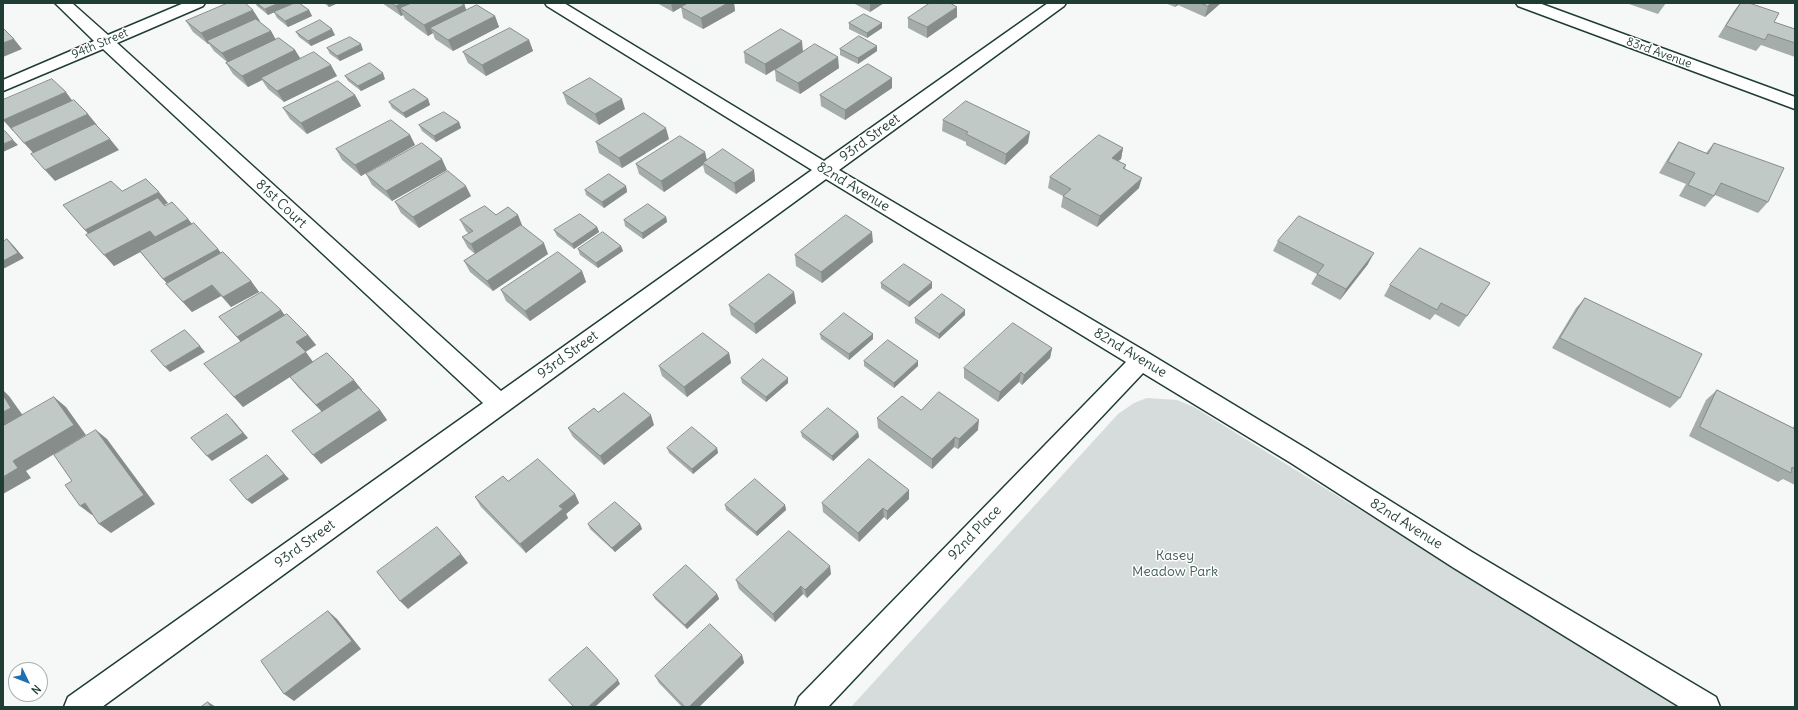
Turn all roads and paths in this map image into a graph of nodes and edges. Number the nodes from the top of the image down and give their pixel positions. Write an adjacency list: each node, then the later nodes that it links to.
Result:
1 (64, 3): 6 (street, 81st Court)
2 (197, 3): 6 (street, 94th Street)
3 (553, 3): 9 (street, 82nd Avenue)
4 (1524, 3): 8 (street, 83rd Avenue)
5 (1049, 5): 9 (street, 93rd Street)
6 (105, 42): 7 (street, 94th Street); 11 (street, 81st Court)
7 (3, 86)
8 (1795, 104)
9 (825, 170): 10 (street, 82nd Avenue); 11 (street, 93rd Street)
10 (1142, 360): 13 (street, 92nd Place); 14 (street, 82nd Avenue)
11 (500, 404): 12 (street, 93rd Street)
12 (78, 707)
13 (809, 707)
14 (1706, 707)

